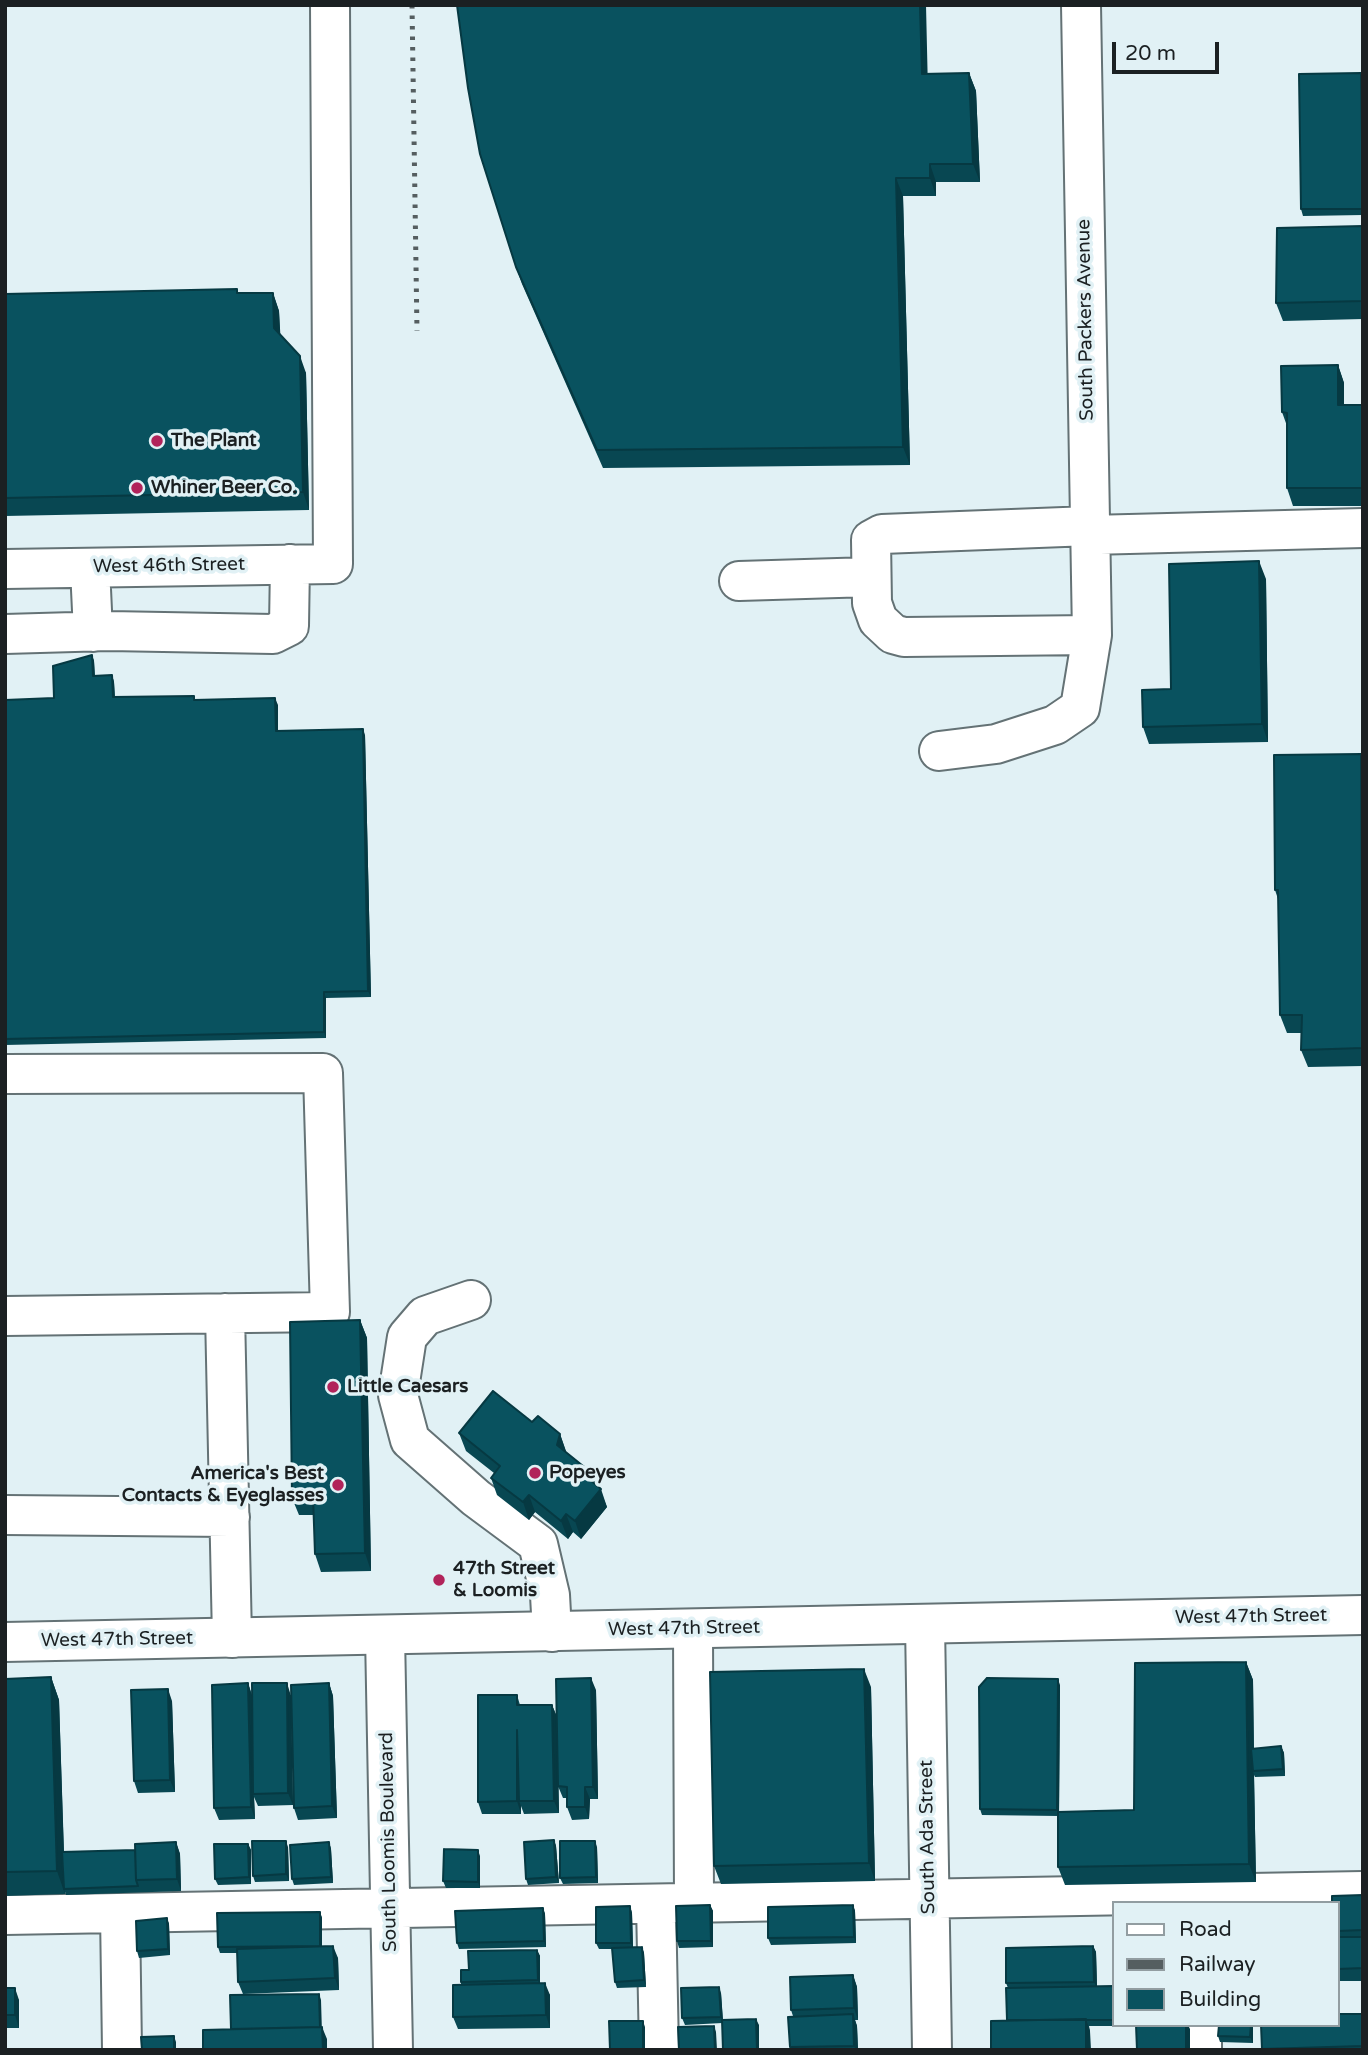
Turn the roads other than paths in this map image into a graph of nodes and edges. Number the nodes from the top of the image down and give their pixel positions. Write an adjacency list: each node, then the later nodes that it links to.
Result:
1 (330, 5): 5 (street, West 46th Street)
2 (1081, 5): 4 (street, South Packers Avenue)
3 (1363, 528): 4 (street)
4 (1090, 530): 8 (street); 12 (street, South Packers Avenue)
5 (290, 564): 6 (street, West 46th Street); 10 (street)
6 (90, 568): 7 (street, West 46th Street); 10 (street)
7 (5, 569)
8 (871, 577): 9 (street); 12 (street)
9 (739, 581)
10 (93, 632): 11 (street)
11 (5, 634)
12 (1092, 635): 13 (street, South Packers Avenue)
13 (939, 751)
14 (5, 1074): 16 (street)
15 (471, 1300): 23 (street)
16 (225, 1313): 17 (street); 19 (street)
17 (5, 1315)
18 (5, 1516): 19 (street)
19 (230, 1517): 25 (street)
20 (1363, 1615): 21 (street, West 47th Street)
21 (925, 1624): 22 (street, West 47th Street); 29 (street, South Ada Street)
22 (693, 1629): 23 (street, West 47th Street); 30 (street)
23 (552, 1632): 24 (street, West 47th Street)
24 (385, 1634): 25 (street, West 47th Street); 32 (street, South Loomis Boulevard)
25 (232, 1637): 26 (street, West 47th Street)
26 (5, 1642)
27 (1363, 1891): 28 (street)
28 (1200, 1898): 29 (street)
29 (929, 1899): 30 (street); 39 (street, South Ada Street)
30 (694, 1903): 31 (street)
31 (656, 1904): 32 (street); 38 (street)
32 (390, 1908): 33 (street); 37 (street, South Loomis Boulevard)
33 (120, 1913): 34 (street); 36 (street)
34 (5, 1915)
35 (1202, 2027): 40 (street)
36 (122, 2050)
37 (393, 2050)
38 (659, 2050)
39 (932, 2050)
40 (1202, 2050)

